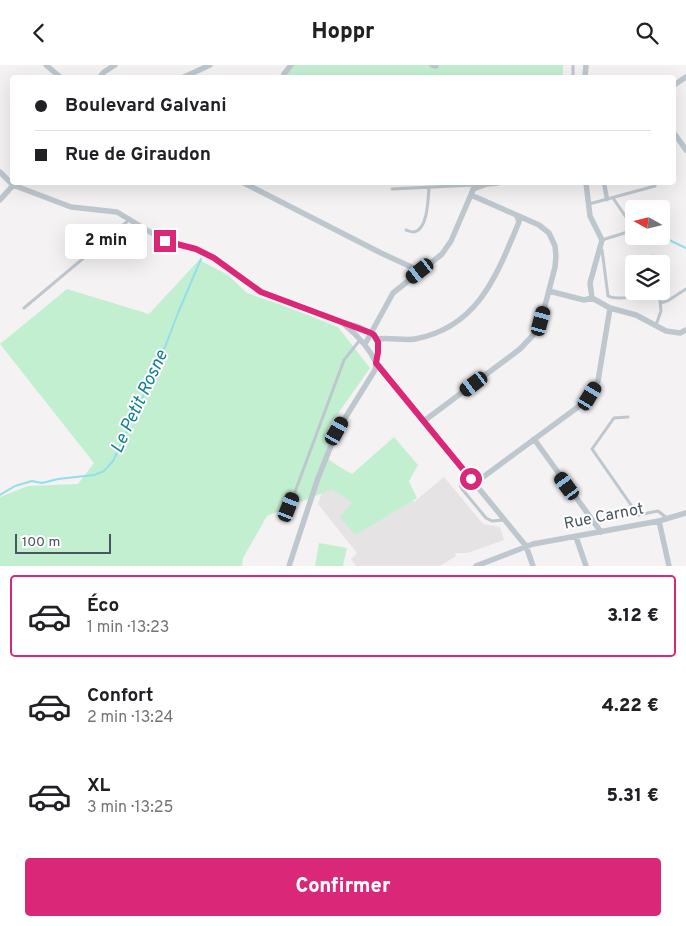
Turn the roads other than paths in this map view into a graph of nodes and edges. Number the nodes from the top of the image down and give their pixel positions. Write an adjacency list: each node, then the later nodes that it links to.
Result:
1 (46, 65): 4 (street)
2 (115, 65): 5 (street)
3 (210, 65): 6 (street)
4 (58, 75)
5 (102, 75)
6 (197, 75)
7 (676, 136): 8 (street)
8 (686, 150)
9 (0, 172): 10 (street)
10 (10, 181)
11 (13, 185): 22 (street)
12 (16, 185): 26 (street)
13 (249, 185): 31 (street)
14 (586, 185): 23 (street)
15 (604, 185): 21 (street)
16 (655, 186): 20 (lane)
17 (429, 188): 18 (lane); 19 (lane); 27 (lane)
18 (474, 188): 24 (street); 31 (street)
19 (392, 189)
20 (613, 198): 21 (lane); 25 (lane)
21 (607, 199): 23 (lane)
22 (0, 200)
23 (589, 204): 29 (street)
24 (517, 216): 33 (street); 44 (street)
25 (625, 216)
26 (129, 220): 38 (lane); 40 (street)
27 (406, 230)
28 (625, 232): 29 (lane)
29 (602, 240): 30 (street)
30 (599, 249): 34 (lane); 35 (street)
31 (420, 271): 43 (street)
32 (686, 289): 37 (lane)
33 (549, 291): 35 (street); 50 (street)
34 (625, 297)
35 (592, 298): 39 (street)
36 (660, 300): 37 (lane)
37 (661, 303): 41 (lane)
38 (24, 307)
39 (610, 308): 41 (street); 51 (street)
40 (344, 323): 43 (street); 45 (street)
41 (656, 326): 42 (street)
42 (686, 331)
43 (371, 333): 44 (street); 45 (street)
44 (377, 339): 46 (street)
45 (363, 342): 47 (street); 54 (lane)
46 (378, 347): 47 (street); 48 (street)
47 (371, 352): 48 (street)
48 (376, 363): 50 (street); 62 (street)
49 (628, 417): 56 (lane)
50 (424, 421): 52 (street)
51 (534, 439): 53 (street); 59 (street)
52 (465, 471): 53 (street); 57 (lane)
53 (475, 483): 57 (street)
54 (289, 507)
55 (686, 513): 56 (street, Rue Carnot)
56 (668, 519): 58 (street, Rue Carnot)
57 (504, 520): 61 (street)
58 (660, 521): 59 (street, Rue Carnot); 66 (street)
59 (601, 532): 60 (street, Rue Carnot)
60 (576, 537): 61 (street, Rue Carnot); 65 (street)
61 (526, 546): 63 (street, Rue Carnot); 64 (street)
62 (290, 566)
63 (476, 566)
64 (534, 566)
65 (586, 566)
66 (669, 566)

